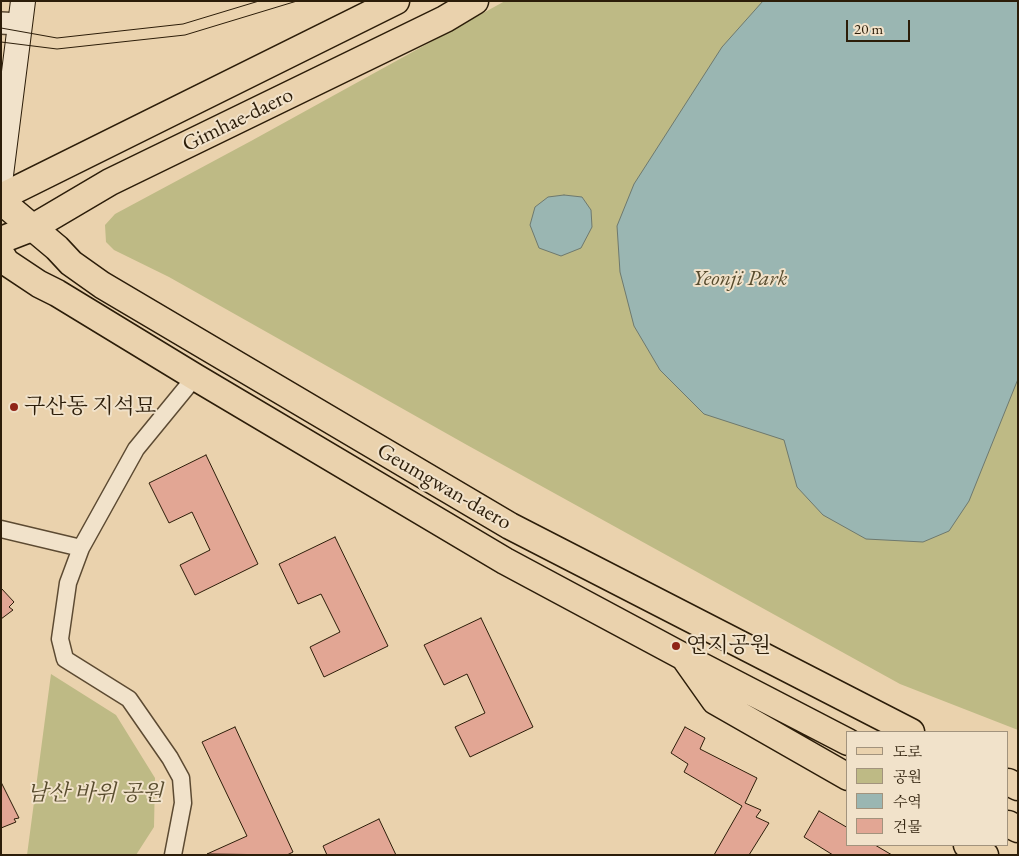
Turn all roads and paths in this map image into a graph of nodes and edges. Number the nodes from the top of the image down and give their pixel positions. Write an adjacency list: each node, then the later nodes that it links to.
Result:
1 (396, 1): 5 (main road, Gimhae-daero)
2 (475, 1): 7 (main road, Gimhae-daero)
3 (15, 16): 4 (main road)
4 (1, 175)
5 (1, 197)
6 (1, 201): 7 (main road, Geumgwan-daero)
7 (32, 228): 8 (main road, Gimhae-daero); 14 (main road, Geumgwan-daero)
8 (1, 240)
9 (1, 254): 10 (main road, Geumgwan-daero)
10 (195, 377): 12 (street); 13 (main road, Geumgwan-daero)
11 (1, 529): 12 (street)
12 (81, 548): 18 (street)
13 (684, 657): 15 (main road, Geumgwan-daero); 16 (main road)
14 (910, 731)
15 (846, 741)
16 (846, 776)
17 (969, 846): 19 (main road)
18 (173, 855)
19 (985, 855)

